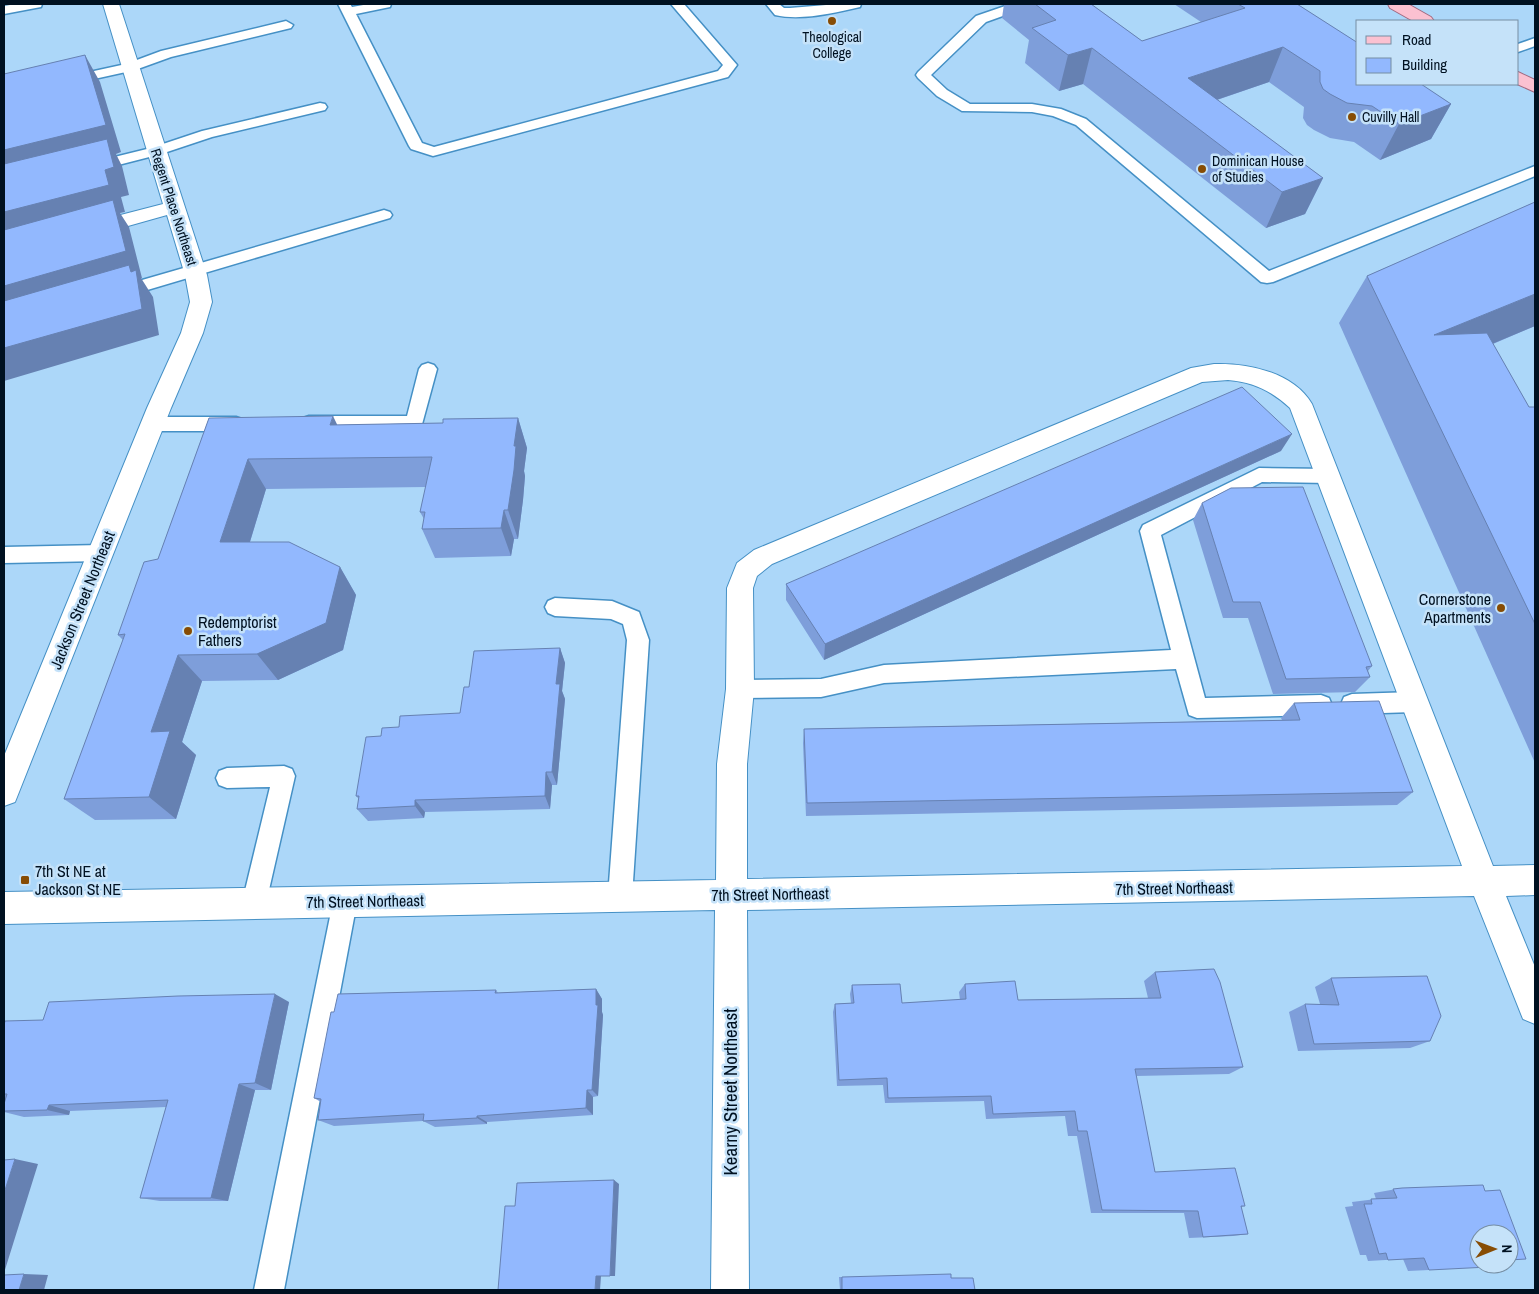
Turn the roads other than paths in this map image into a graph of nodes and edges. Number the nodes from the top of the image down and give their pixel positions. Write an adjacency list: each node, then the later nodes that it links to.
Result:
1 (36, 4): 10 (lane)
2 (111, 4): 15 (street, Regent Place Northeast)
3 (385, 4): 9 (lane)
4 (676, 4): 9 (lane)
5 (772, 4): 8 (lane)
6 (1023, 4): 22 (lane)
7 (1396, 4): 11 (main road)
8 (847, 5)
9 (347, 8)
10 (4, 10)
11 (1423, 20)
12 (286, 25): 15 (lane)
13 (1535, 42): 14 (lane)
14 (1519, 48)
15 (130, 67): 17 (lane); 20 (street, Regent Place Northeast)
16 (1519, 78): 18 (main road)
17 (52, 85)
18 (1535, 87)
19 (320, 107): 20 (lane)
20 (156, 151): 21 (lane); 23 (street, Regent Place Northeast)
21 (78, 171)
22 (1535, 171)
23 (174, 207): 25 (street); 26 (street, Regent Place Northeast)
24 (384, 215): 26 (lane)
25 (67, 236)
26 (195, 270): 27 (lane); 29 (street, Regent Place Northeast)
27 (104, 297)
28 (428, 369): 31 (lane)
29 (156, 416): 30 (lane); 33 (street, Jackson Street Northeast)
30 (251, 424)
31 (290, 424)
32 (1329, 476): 36 (lane); 37 (street, Kearny Street Northeast); 38 (street, Kearny Street Northeast)
33 (101, 553): 34 (lane); 40 (street, Jackson Street Northeast)
34 (4, 555)
35 (555, 608): 44 (lane)
36 (1183, 659): 37 (lane); 38 (lane)
37 (740, 690): 43 (street, Kearny Street Northeast)
38 (1414, 702): 42 (street, Kearny Street Northeast)
39 (227, 778): 46 (lane)
40 (4, 792)
41 (1535, 880): 42 (street, 7th Street Northeast)
42 (1485, 881): 43 (street, 7th Street Northeast); 48 (street, Kearny Street Northeast)
43 (730, 895): 44 (street, 7th Street Northeast); 50 (street, Kearny Street Northeast)
44 (620, 896): 45 (street, 7th Street Northeast)
45 (345, 902): 46 (street, 7th Street Northeast); 49 (lane)
46 (254, 903): 47 (street, 7th Street Northeast)
47 (4, 908)
48 (1535, 1007)
49 (269, 1290)
50 (730, 1290)

